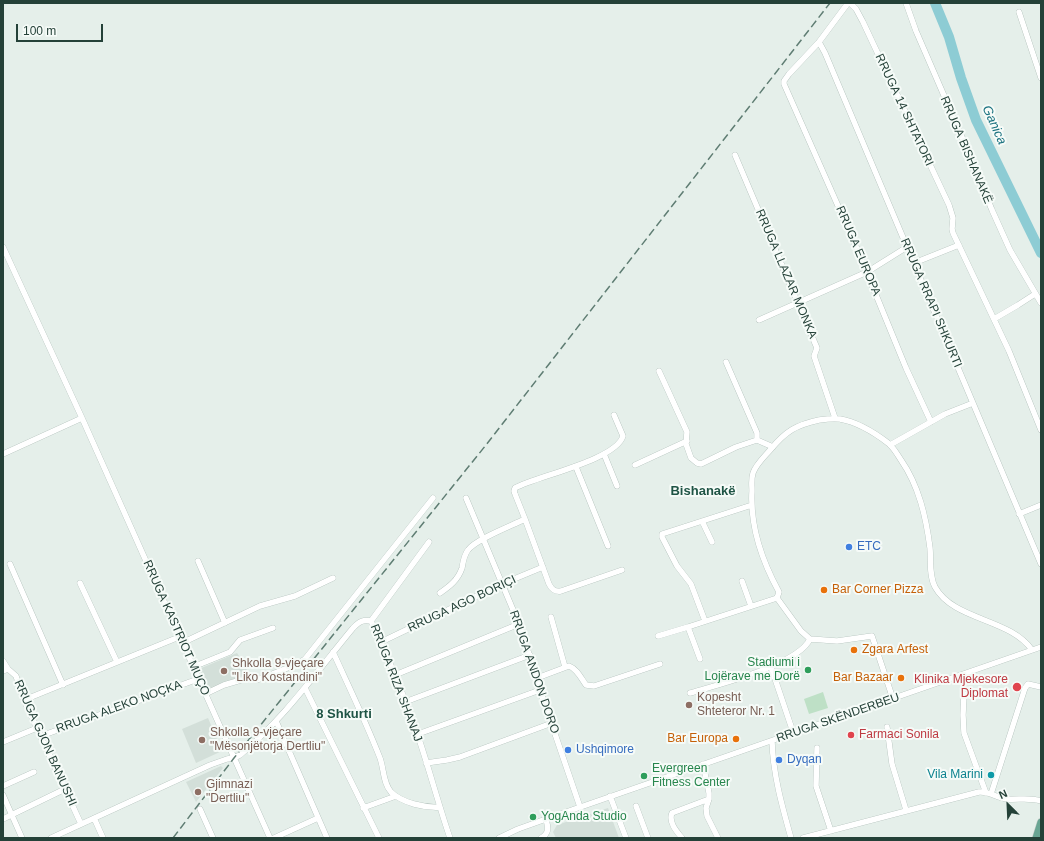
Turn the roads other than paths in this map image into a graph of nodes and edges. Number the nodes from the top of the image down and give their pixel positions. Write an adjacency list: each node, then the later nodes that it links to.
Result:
1 (849, 3): 4 (street); 7 (street, RRUGA 14 SHTATORI)
2 (906, 3): 12 (street, RRUGA BISHANAKË)
3 (1020, 12): 5 (street)
4 (819, 42): 9 (street, RRUGA RRAPI SHKURTI); 11 (street, RRUGA EUROPA)
5 (1041, 78)
6 (735, 155): 13 (street, RRUGA LLAZAR MONKA)
7 (959, 245): 10 (street); 15 (street)
8 (3, 247): 21 (street, RRUGA KASTRIOT MUÇO)
9 (907, 247): 10 (street, RRUGA RRAPI SHKURTI); 11 (street)
10 (914, 263): 19 (street, RRUGA RRAPI SHKURTI)
11 (867, 272): 13 (street); 23 (street, RRUGA EUROPA)
12 (1035, 294): 14 (street, RRUGA BISHANAKË); 15 (street)
13 (798, 303): 16 (street); 22 (street, RRUGA LLAZAR MONKA)
14 (1041, 303)
15 (994, 319): 24 (street)
16 (759, 320)
17 (726, 362): 26 (street)
18 (659, 371): 27 (street)
19 (973, 403): 23 (street); 39 (street, RRUGA RRAPI SHKURTI)
20 (614, 415): 31 (street)
21 (82, 418): 30 (street); 66 (street, RRUGA KASTRIOT MUÇO)
22 (835, 418): 28 (street); 29 (street)
23 (931, 422): 28 (street)
24 (1040, 422): 25 (street)
25 (1041, 430)
26 (757, 440): 27 (street); 29 (street)
27 (686, 441): 32 (street)
28 (890, 445): 71 (street)
29 (773, 447): 37 (street)
30 (3, 454)
31 (604, 454): 33 (street); 34 (street)
32 (635, 465)
33 (576, 466): 40 (street); 45 (street)
34 (617, 486)
35 (433, 498): 90 (street)
36 (466, 498): 42 (street, RRUGA ANDON DORO)
37 (752, 505): 41 (street); 56 (street)
38 (1041, 505): 39 (street)
39 (1020, 514): 48 (street, RRUGA RRAPI SHKURTI)
40 (525, 519): 42 (street); 49 (street)
41 (702, 521): 44 (street); 60 (street)
42 (483, 539): 54 (street, RRUGA ANDON DORO); 55 (street)
43 (429, 542): 59 (street, RRUGA RIZA SHANAJ)
44 (712, 542)
45 (608, 546)
46 (198, 561): 61 (street)
47 (10, 564): 85 (street)
48 (1041, 564)
49 (543, 567): 50 (street); 54 (street, RRUGA AGO BORIÇI)
50 (622, 570)
51 (333, 578): 61 (street)
52 (742, 581): 57 (street)
53 (80, 583): 76 (street)
54 (502, 584): 62 (street, RRUGA ANDON DORO); 68 (street, RRUGA AGO BORIÇI)
55 (440, 593)
56 (778, 598): 57 (street); 67 (street)
57 (752, 606): 60 (street)
58 (551, 617): 79 (street)
59 (371, 621): 68 (street, RRUGA RIZA SHANAJ); 72 (street)
60 (705, 621): 63 (street)
61 (225, 623): 69 (street)
62 (519, 624): 73 (street, RRUGA ANDON DORO); 82 (street)
63 (688, 627): 65 (street); 74 (street)
64 (272, 628): 78 (street)
65 (658, 636)
66 (179, 637): 69 (street, RRUGA KASTRIOT MUÇO); 76 (street)
67 (810, 639): 80 (street); 92 (street)
68 (381, 642): 82 (street, RRUGA RIZA SHANAJ)
69 (182, 644): 78 (street, RRUGA KASTRIOT MUÇO)
70 (1041, 647): 71 (street, RRUGA SKËNDERBEU)
71 (1032, 650): 92 (street, RRUGA SKËNDERBEU)
72 (333, 652): 87 (street); 113 (street)
73 (530, 655): 83 (street, RRUGA ANDON DORO); 94 (street)
74 (700, 659)
75 (3, 661): 81 (street, RRUGA GJON BANUSHI)
76 (117, 662): 85 (street)
77 (660, 664): 79 (street)
78 (193, 667): 84 (street, RRUGA KASTRIOT MUÇO)
79 (565, 667): 83 (street)
80 (771, 667): 89 (street); 99 (street)
81 (5, 670): 93 (street, RRUGA GJON BANUSHI)
82 (395, 675): 94 (street, RRUGA RIZA SHANAJ)
83 (537, 678): 88 (street, RRUGA ANDON DORO)
84 (198, 679): 90 (street, RRUGA KASTRIOT MUÇO); 101 (street, RRUGA ALEKO NOÇKA)
85 (63, 685): 93 (street)
86 (1041, 687): 111 (street)
87 (305, 688): 95 (street); 121 (street)
88 (540, 690): 96 (street, RRUGA ANDON DORO); 100 (street)
89 (690, 693)
90 (205, 694): 105 (street, RRUGA KASTRIOT MUÇO)
91 (964, 694): 111 (street)
92 (894, 698): 99 (street, RRUGA SKËNDERBEU)
93 (24, 700): 98 (street, RRUGA GJON BANUSHI)
94 (405, 702): 100 (street, RRUGA RIZA SHANAJ)
95 (276, 721): 105 (street); 125 (street)
96 (552, 723): 106 (street); 119 (street, RRUGA ANDON DORO)
97 (887, 727): 122 (street)
98 (37, 728): 101 (street, RRUGA GJON BANUSHI); 103 (street)
99 (793, 732): 102 (street, RRUGA SKËNDERBEU)
100 (418, 734): 106 (street, RRUGA RIZA SHANAJ)
101 (41, 736): 110 (street, RRUGA GJON BANUSHI)
102 (772, 741): 107 (street, RRUGA SKËNDERBEU); 146 (street)
103 (3, 742)
104 (817, 748): 130 (street)
105 (234, 758): 124 (street); 135 (street, RRUGA KASTRIOT MUÇO)
106 (426, 763): 118 (street, RRUGA RIZA SHANAJ)
107 (703, 764): 114 (street, RRUGA SKËNDERBEU); 115 (street)
108 (34, 772): 109 (street)
109 (3, 786)
110 (65, 790): 123 (street); 129 (street, RRUGA GJON BANUSHI)
111 (989, 794): 116 (street); 122 (street)
112 (3, 795): 123 (street)
113 (396, 796): 118 (street); 121 (street)
114 (610, 796): 119 (street, RRUGA SKËNDERBEU); 142 (street)
115 (709, 799): 144 (street); 145 (street)
116 (1041, 801)
117 (636, 806): 143 (street)
118 (440, 807): 139 (street, RRUGA RIZA SHANAJ)
119 (580, 807): 127 (street, RRUGA SKËNDERBEU)
120 (200, 808): 134 (street)
121 (363, 808): 138 (street)
122 (906, 810): 130 (street)
123 (12, 815): 126 (street); 131 (street)
124 (94, 818): 129 (street); 133 (street)
125 (318, 818): 136 (street); 137 (street)
126 (3, 819)
127 (546, 819): 140 (street, RRUGA SKËNDERBEU); 141 (street)
128 (1041, 822): 148 (main road)
129 (81, 824): 132 (street)
130 (831, 831): 147 (street)
131 (22, 838)
132 (51, 838)
133 (103, 838)
134 (213, 838)
135 (270, 838)
136 (274, 838)
137 (327, 838)
138 (379, 838)
139 (450, 838)
140 (498, 838)
141 (541, 838)
142 (626, 838)
143 (648, 838)
144 (682, 838)
145 (718, 838)
146 (791, 838)
147 (803, 838)
148 (1036, 838)

